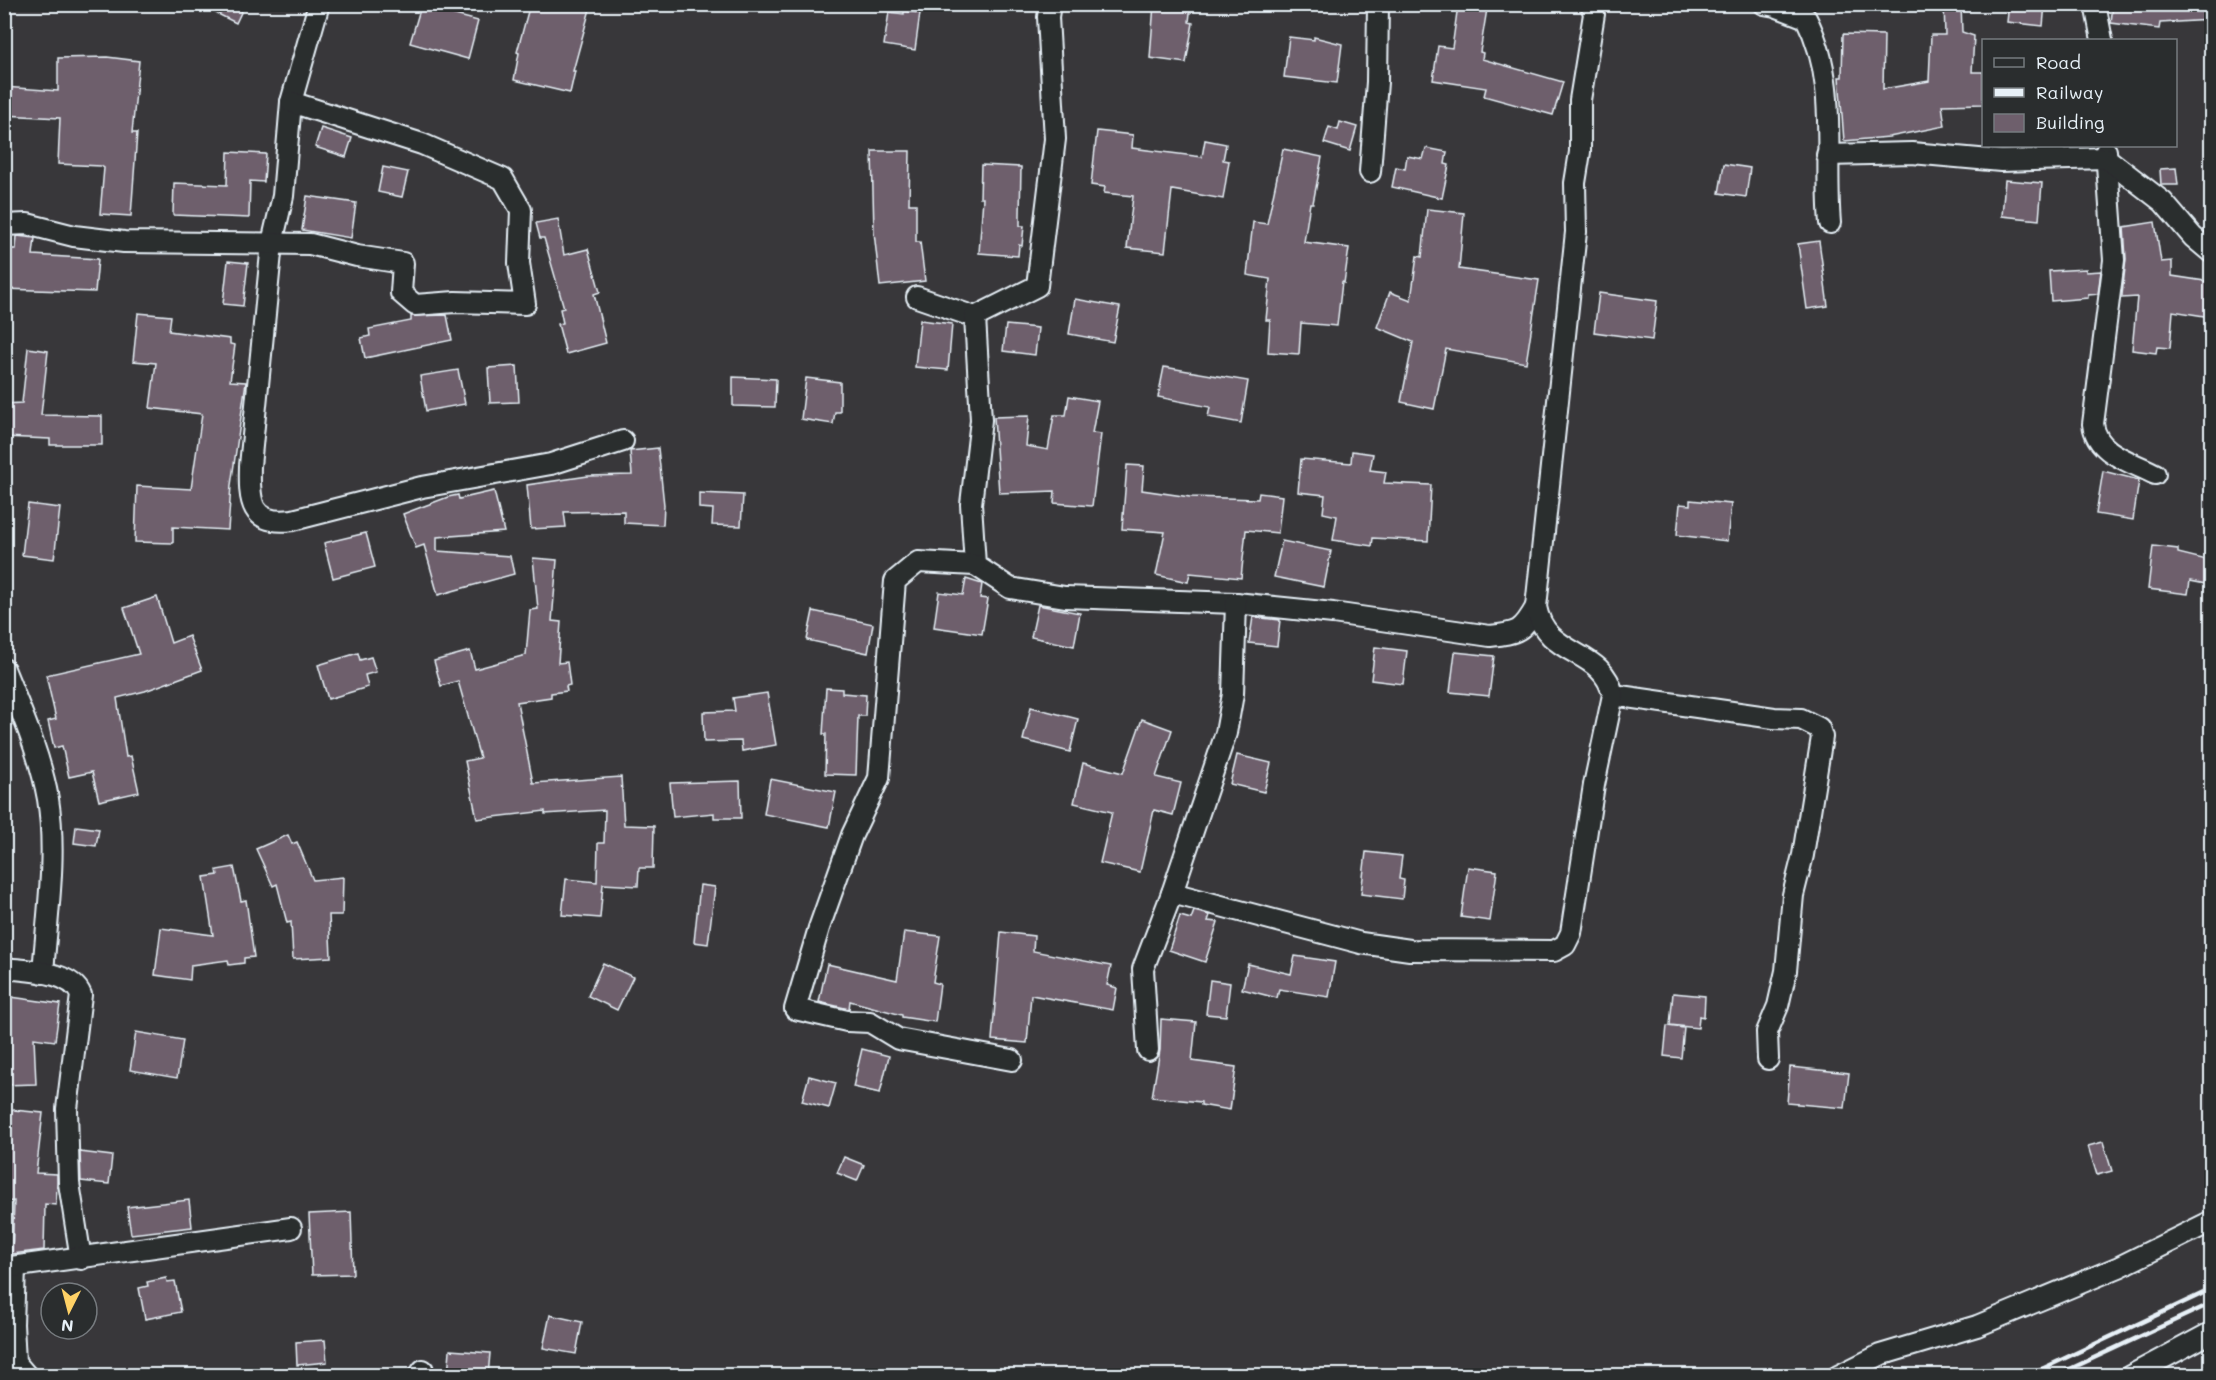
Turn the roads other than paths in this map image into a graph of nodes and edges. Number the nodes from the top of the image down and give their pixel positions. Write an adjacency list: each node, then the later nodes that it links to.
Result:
1 (319, 4): 8 (street)
2 (1050, 4): 17 (street)
3 (1378, 4): 11 (street)
4 (1591, 4): 22 (street)
5 (1764, 4): 10 (street)
6 (2095, 4): 7 (street)
7 (2102, 39)
8 (291, 102): 14 (street); 14 (street)
9 (2106, 152): 10 (street); 15 (street); 19 (street)
10 (1827, 155): 12 (street)
11 (1370, 172)
12 (1830, 223)
13 (4, 225): 14 (street)
14 (272, 243): 18 (street)
15 (2211, 253)
16 (917, 297): 17 (street)
17 (975, 317): 20 (street)
18 (623, 441)
19 (2155, 474)
20 (975, 565): 21 (street); 30 (street)
21 (1236, 603): 22 (street); 25 (street)
22 (1536, 607): 24 (street)
23 (4, 669): 27 (street)
24 (1614, 695): 25 (street); 29 (street)
25 (1172, 893): 28 (street)
26 (4, 968): 27 (street)
27 (43, 973): 33 (street)
28 (1148, 1050)
29 (1768, 1059)
30 (1012, 1060)
31 (2211, 1221): 38 (street)
32 (291, 1228): 33 (street)
33 (81, 1259): 34 (street)
34 (10, 1267): 35 (street)
35 (9, 1324): 37 (street)
36 (2211, 1332): 39 (street)
37 (27, 1376)
38 (1838, 1376)
39 (2130, 1376)

